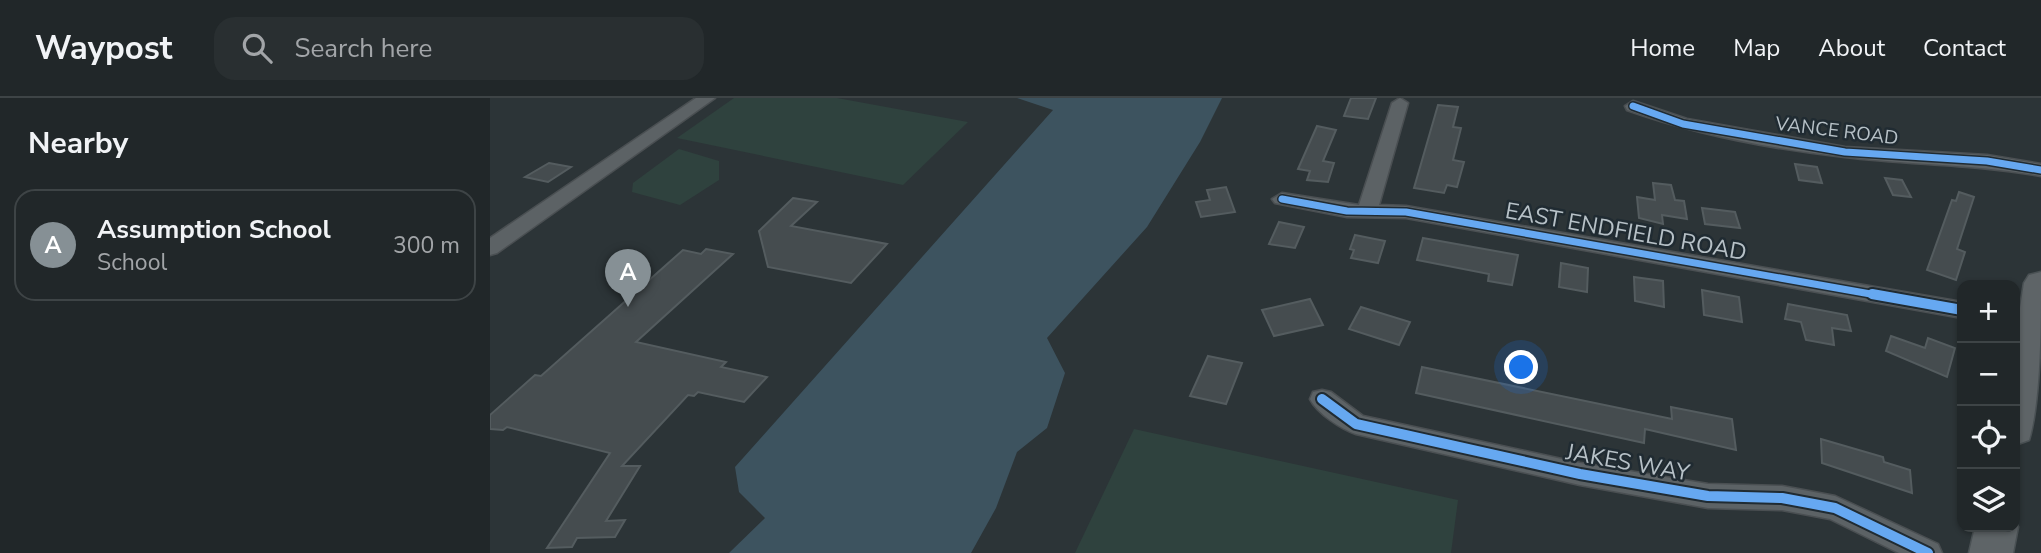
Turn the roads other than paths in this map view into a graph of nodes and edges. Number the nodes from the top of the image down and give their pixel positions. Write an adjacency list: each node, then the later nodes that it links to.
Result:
1 (707, 98): 7 (street)
2 (1400, 103): 6 (street)
3 (1633, 106): 4 (street, VANCE ROAD)
4 (2041, 170)
5 (1282, 199): 6 (street, EAST ENDFIELD ROAD)
6 (1367, 212): 9 (street, EAST ENDFIELD ROAD)
7 (490, 248)
8 (2041, 283): 10 (main road)
9 (1957, 309)
10 (2025, 321): 11 (main road)
11 (2035, 363): 13 (main road)
12 (1322, 399): 15 (street, JAKES WAY)
13 (2020, 412)
14 (1995, 532): 16 (main road)
15 (1928, 553)
16 (1991, 553)

